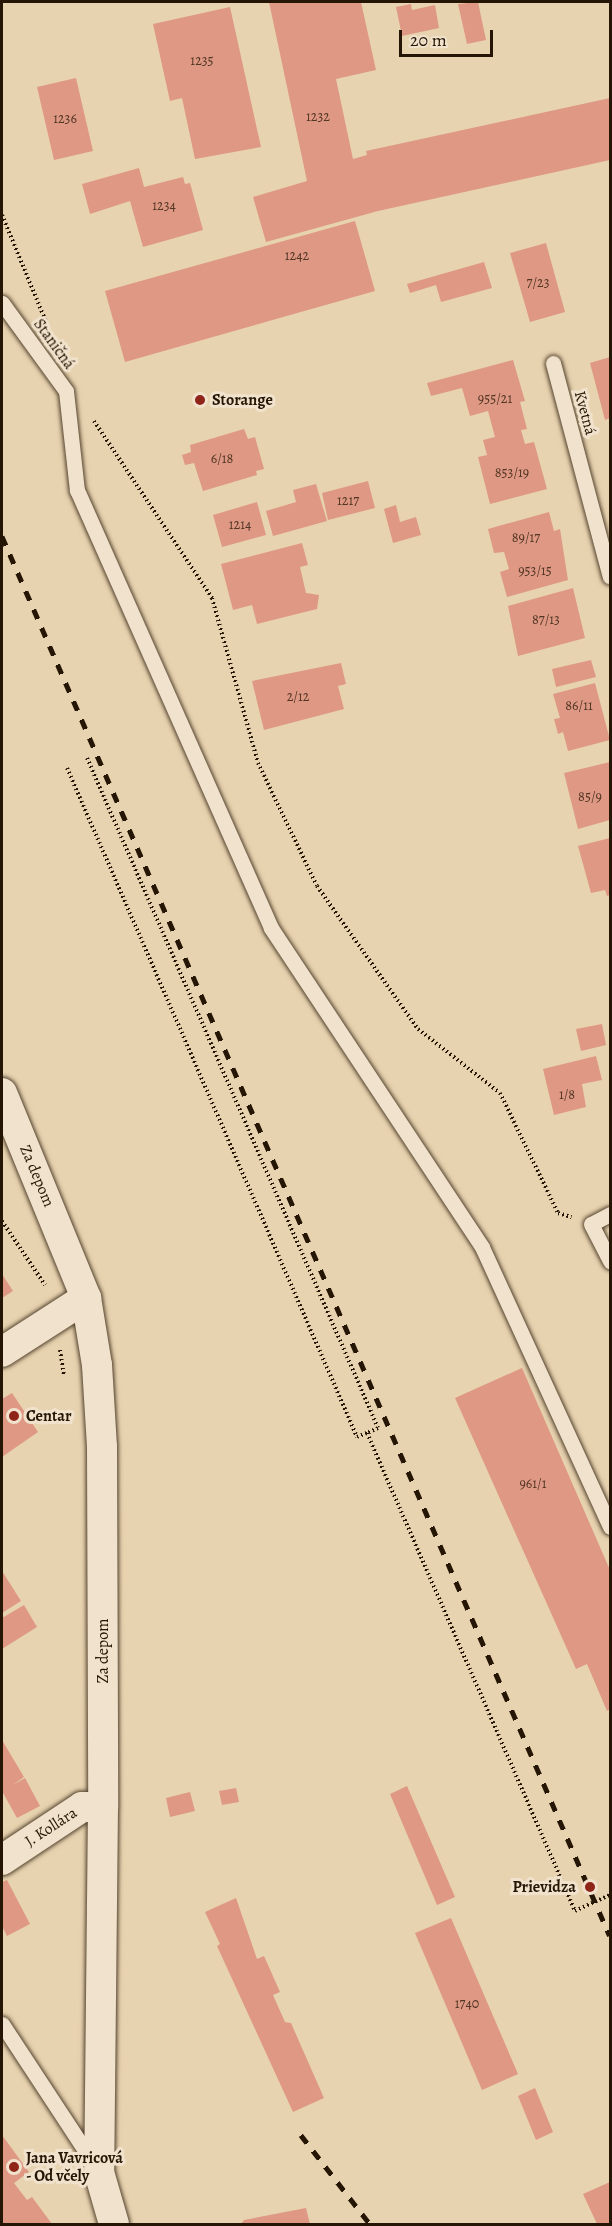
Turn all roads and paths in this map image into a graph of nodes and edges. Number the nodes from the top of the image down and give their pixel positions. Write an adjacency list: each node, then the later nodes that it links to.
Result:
1 (2, 215): 3 (path)
2 (2, 303): 5 (lane, Staničná)
3 (47, 326)
4 (553, 363): 6 (lane, Kvetná)
5 (66, 391): 12 (path); 19 (lane, Staničná)
6 (610, 577)
7 (87, 758): 18 (path)
8 (67, 768): 18 (path)
9 (2, 1093): 14 (street, Za depom)
10 (610, 1214): 12 (lane)
11 (2, 1221): 15 (path)
12 (591, 1224): 13 (lane)
13 (610, 1261)
14 (86, 1298): 15 (street); 20 (street, Za depom)
15 (55, 1315): 16 (street); 17 (path)
16 (2, 1352)
17 (65, 1382)
18 (367, 1433): 22 (path)
19 (610, 1527)
20 (103, 1807): 21 (street, J. Kollára); 24 (street, Za depom)
21 (2, 1860)
22 (610, 1895)
23 (2, 2025): 24 (lane)
24 (99, 2172): 25 (street, Za depom)
25 (114, 2224)

